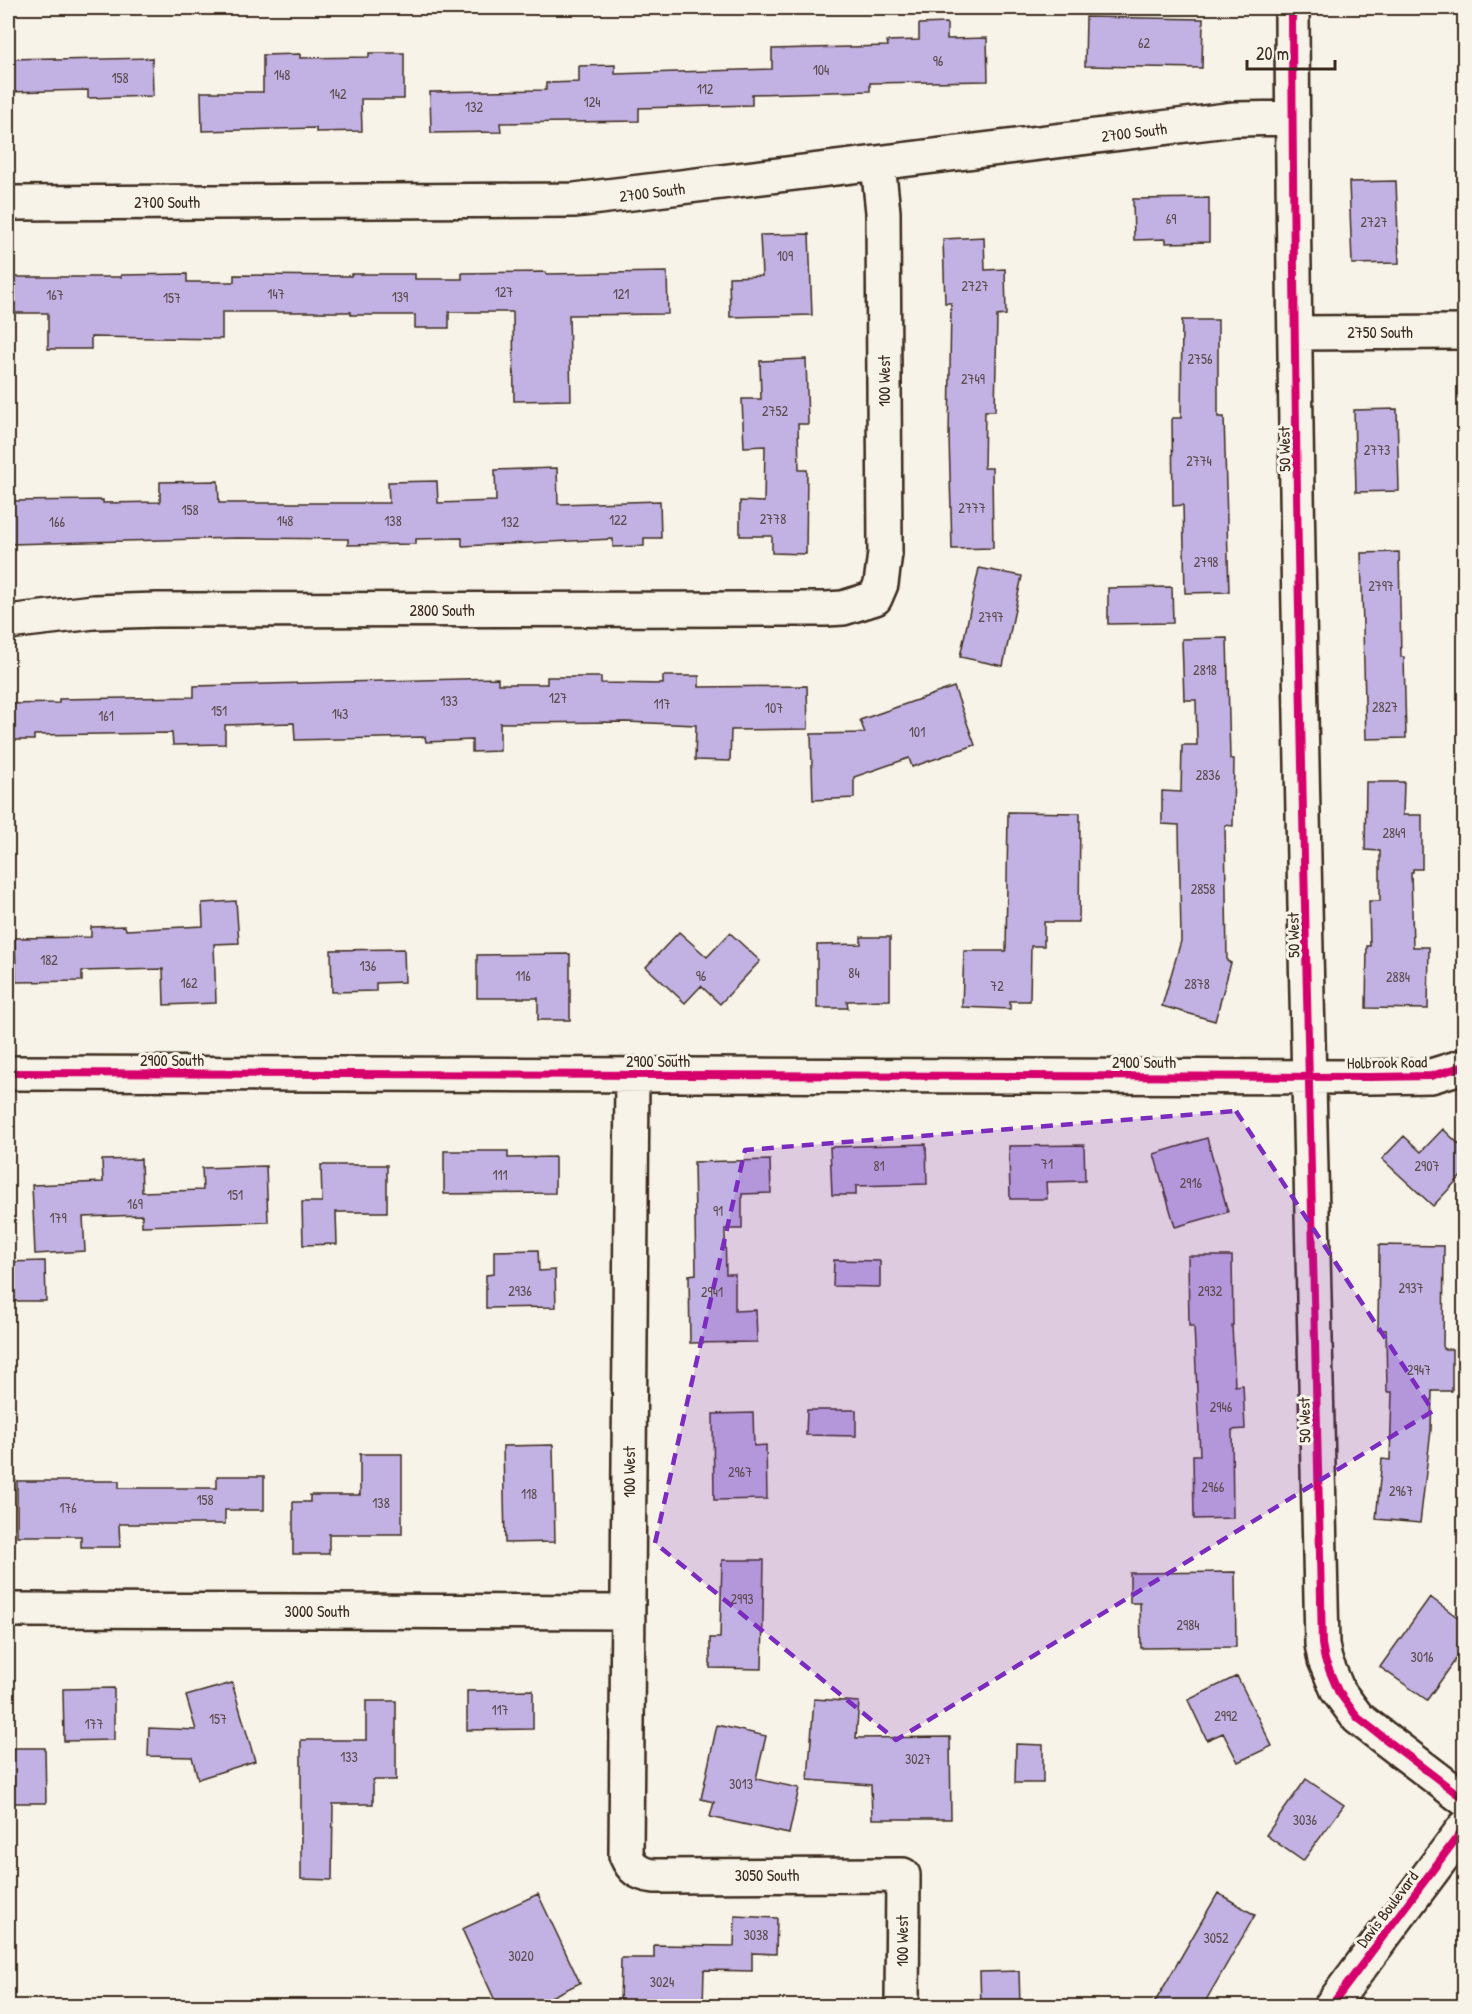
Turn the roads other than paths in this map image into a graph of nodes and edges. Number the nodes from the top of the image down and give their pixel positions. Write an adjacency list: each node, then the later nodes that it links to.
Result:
1 (1292, 8): 2 (street, 50 West)
2 (1293, 118): 3 (street, 2700 South); 6 (street, 50 West)
3 (878, 164): 4 (street, 2700 South); 7 (street, 100 West)
4 (8, 202)
5 (1464, 332): 6 (street, 2750 South)
6 (1295, 333): 12 (street, 50 West)
7 (875, 598): 8 (street, 2800 South)
8 (8, 621)
9 (1464, 1066): 12 (street, Holbrook Road)
10 (8, 1073): 11 (street, 2900 South)
11 (632, 1074): 12 (street, 2900 South); 14 (street, 100 West)
12 (1309, 1076): 15 (street, 50 West)
13 (8, 1611): 14 (street, 3000 South)
14 (627, 1612): 17 (street, 100 West)
15 (1464, 1798)
16 (1464, 1827): 20 (street, Davis Boulevard)
17 (633, 1868): 18 (street, 3050 South)
18 (903, 1875): 19 (street, 100 West)
19 (902, 2007)
20 (1331, 2007)

